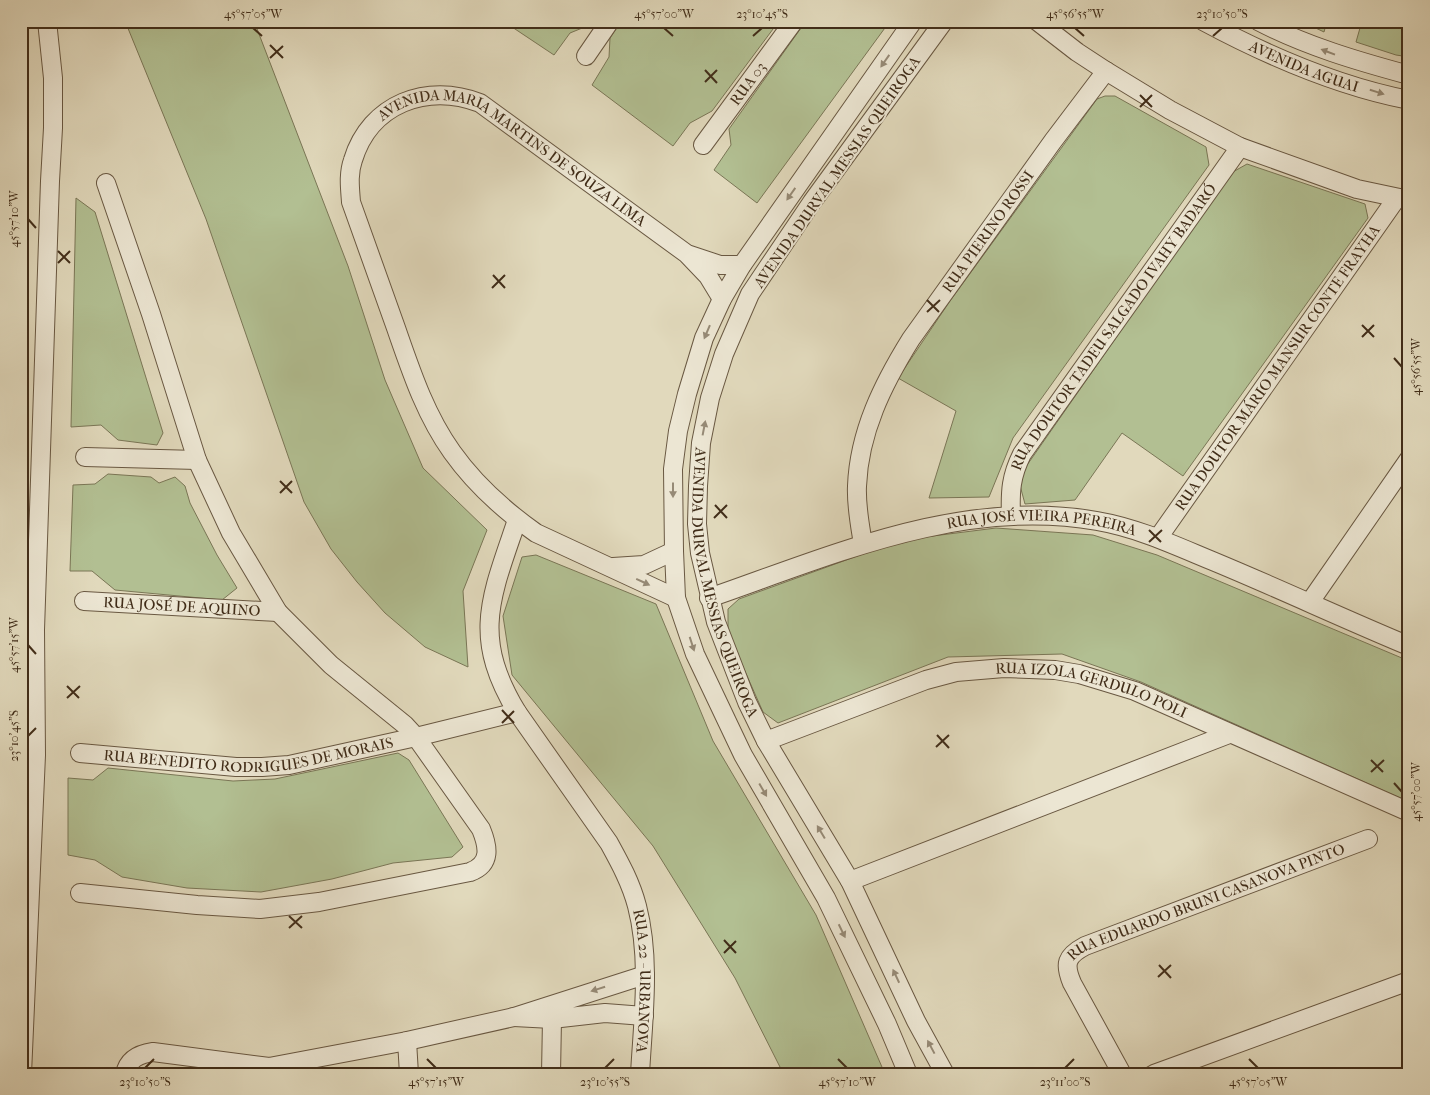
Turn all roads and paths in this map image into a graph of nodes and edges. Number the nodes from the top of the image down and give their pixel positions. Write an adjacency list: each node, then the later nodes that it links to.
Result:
1 (47, 21): 50 (street)
2 (610, 21): 9 (street)
3 (794, 21): 13 (street, RUA 03)
4 (913, 21): 18 (street, AVENIDA DURVAL MESSIAS QUEIROGA, one-way to 18)
5 (944, 21): 30 (street, AVENIDA DURVAL MESSIAS QUEIROGA, one-way to 5)
6 (1037, 21): 10 (street)
7 (1203, 21): 12 (street, AVENIDA AGUAI, one-way to 12)
8 (1258, 21): 11 (street, AVENIDA AGUAI, one-way to 8)
9 (586, 56)
10 (1106, 71): 14 (street); 26 (street, RUA PIERINO ROSSI)
11 (1409, 75)
12 (1409, 100)
13 (703, 145)
14 (1240, 147): 16 (street); 23 (street, RUA DOUTOR TADEU SALGADO IVAHY BADARÓ)
15 (106, 183): 22 (street)
16 (1403, 199): 25 (street, RUA DOUTOR MÁRIO MANSUR CONTE FRAYHA)
17 (687, 254): 18 (street, AVENIDA MARIA MARTINS DE SOUZA LIMA); 19 (street, AVENIDA MARIA MARTINS DE SOUZA LIMA); 24 (street, AVENIDA MARIA MARTINS DE SOUZA LIMA)
18 (742, 265): 19 (street, AVENIDA DURVAL MESSIAS QUEIROGA)
19 (722, 299): 27 (street, AVENIDA DURVAL MESSIAS QUEIROGA, one-way to 27)
20 (85, 457): 22 (street)
21 (1409, 459): 32 (street)
22 (197, 460): 33 (street)
23 (1011, 516): 25 (street, RUA JOSÉ VIEIRA PEREIRA); 26 (street, RUA JOSÉ VIEIRA PEREIRA)
24 (517, 520): 28 (street, AVENIDA MARIA MARTINS DE SOUZA LIMA); 35 (street, RUA 22 - URBANOVA)
25 (1158, 538): 32 (street, RUA JOSÉ VIEIRA PEREIRA)
26 (863, 544): 30 (street, RUA JOSÉ VIEIRA PEREIRA)
27 (674, 551): 28 (street, AVENIDA MARIA MARTINS DE SOUZA LIMA); 29 (street, AVENIDA DURVAL MESSIAS QUEIROGA)
28 (610, 567): 29 (street, AVENIDA MARIA MARTINS DE SOUZA LIMA, one-way to 29)
29 (676, 598): 55 (street, AVENIDA DURVAL MESSIAS QUEIROGA, one-way to 55)
30 (709, 598): 38 (street, AVENIDA DURVAL MESSIAS QUEIROGA)
31 (84, 601): 33 (street, RUA JOSÉ DE AQUINO)
32 (1310, 602): 34 (street, RUA JOSÉ VIEIRA PEREIRA)
33 (278, 612): 37 (street)
34 (1409, 646)
35 (517, 712): 37 (street, RUA BENEDITO RODRIGUES DE MORAIS); 44 (street, RUA 22 - URBANOVA)
36 (1229, 734): 38 (street, RUA IZOLA GERDULO POLI); 40 (street, RUA IZOLA GERDULO POLI); 42 (street)
37 (416, 737): 39 (street, RUA BENEDITO RODRIGUES DE MORAIS); 43 (street)
38 (766, 741): 42 (street, AVENIDA DURVAL MESSIAS QUEIROGA, one-way to 38)
39 (80, 753)
40 (1409, 812)
41 (1368, 839): 57 (street, RUA EDUARDO BRUNI CASANOVA PINTO)
42 (850, 881): 56 (street, AVENIDA DURVAL MESSIAS QUEIROGA, one-way to 42)
43 (80, 893)
44 (645, 974): 46 (street, one-way to 46); 47 (street, RUA 22 - URBANOVA)
45 (1409, 981): 58 (street)
46 (550, 1012): 47 (street); 48 (street); 53 (street)
47 (644, 1016): 54 (street, RUA 22 - URBANOVA)
48 (406, 1042): 49 (street); 52 (street)
49 (269, 1070): 51 (street)
50 (22, 1074)
51 (125, 1074)
52 (409, 1074)
53 (550, 1074)
54 (640, 1074)
55 (908, 1074)
56 (945, 1074)
57 (1122, 1074)
58 (1154, 1074)

